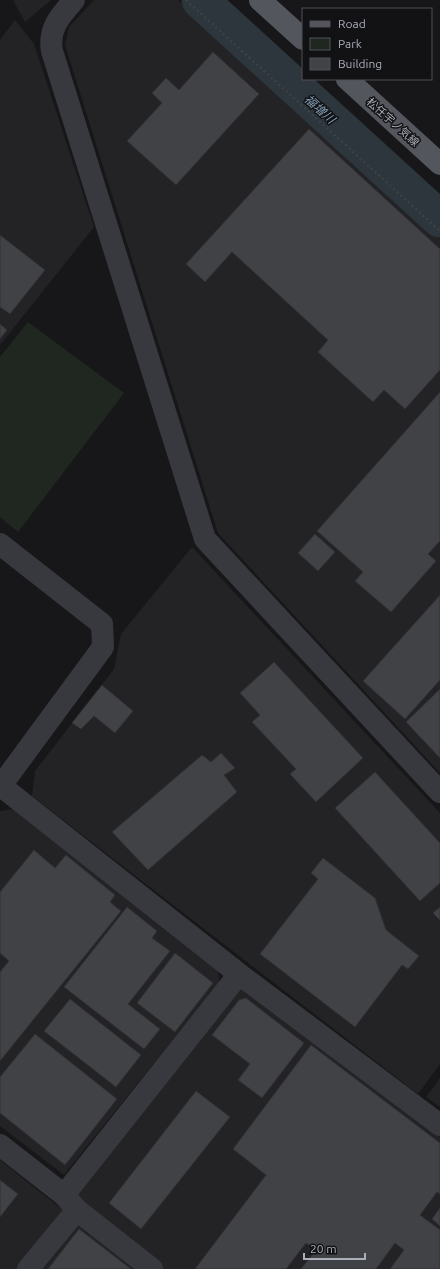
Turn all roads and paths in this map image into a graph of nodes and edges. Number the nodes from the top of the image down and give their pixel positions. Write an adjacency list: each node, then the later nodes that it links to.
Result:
1 (74, 0): 10 (street)
2 (186, 0): 7 (path)
3 (260, 0): 4 (main road)
4 (302, 38)
5 (348, 80): 6 (main road, 松任宇ノ気線)
6 (440, 164)
7 (440, 232)
8 (0, 544): 9 (street)
9 (0, 787): 11 (street)
10 (440, 792)
11 (239, 974): 12 (street); 14 (street)
12 (440, 1125)
13 (0, 1145): 14 (street)
14 (70, 1202): 15 (street); 16 (street)
15 (28, 1269)
16 (152, 1269)

